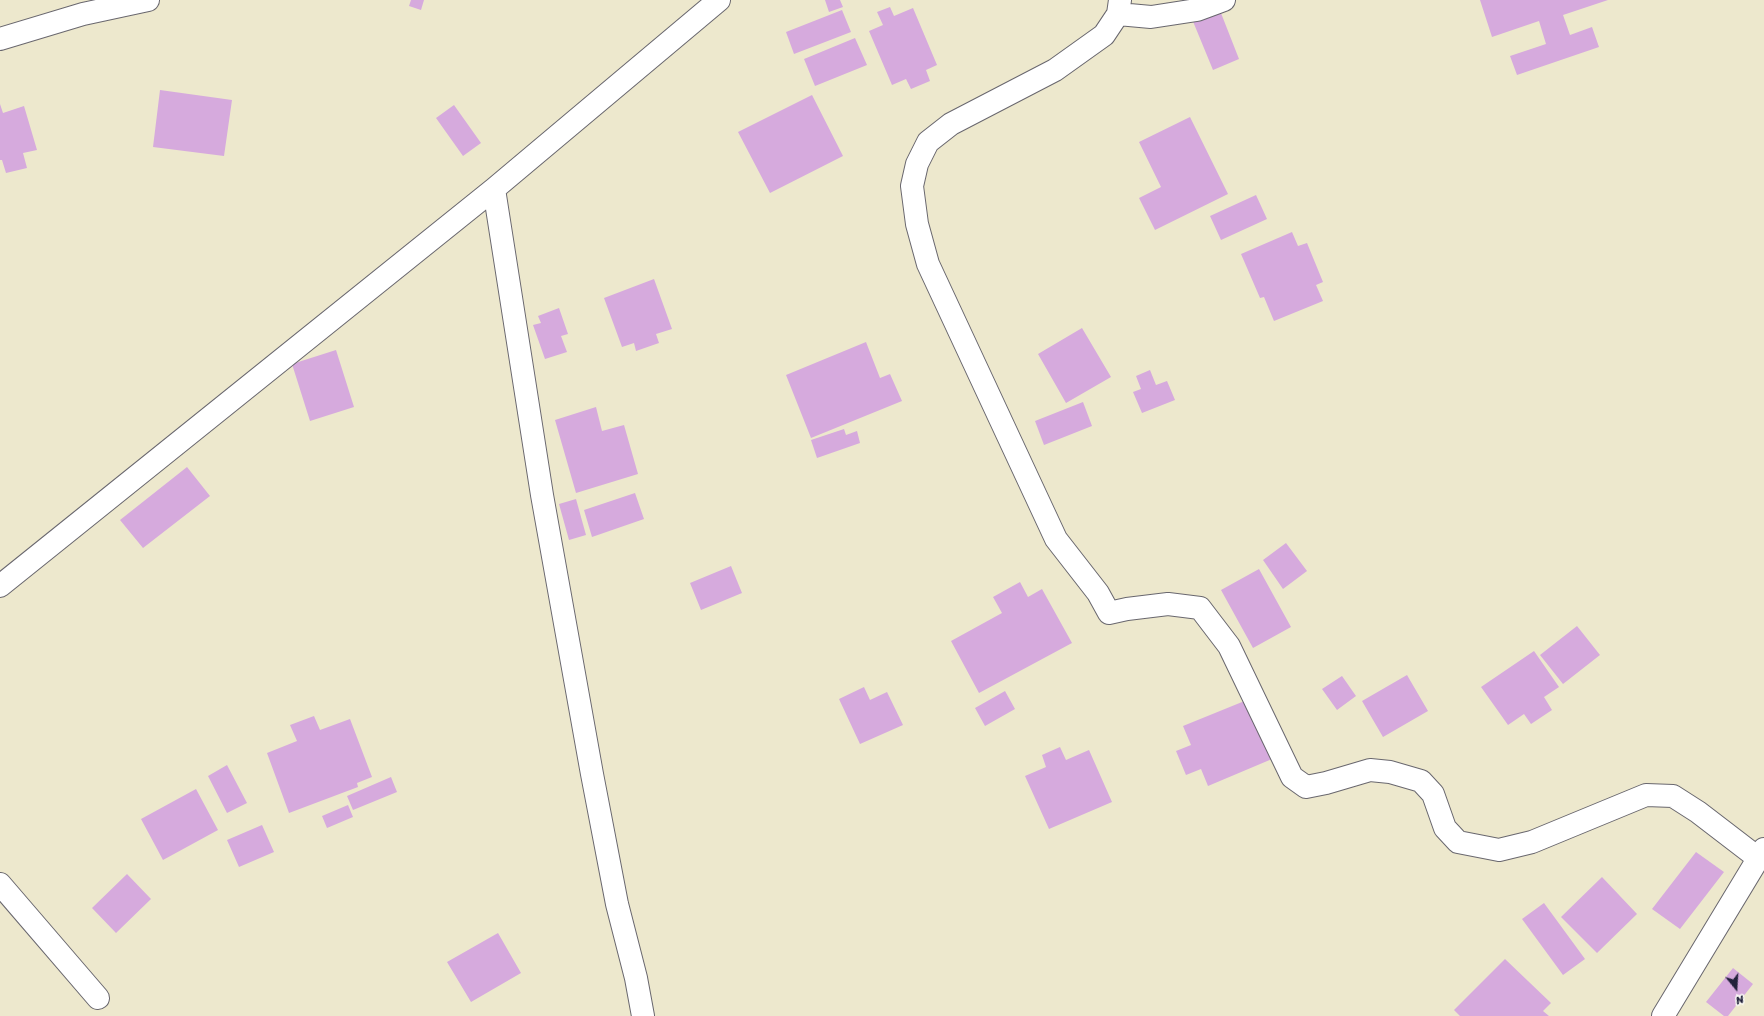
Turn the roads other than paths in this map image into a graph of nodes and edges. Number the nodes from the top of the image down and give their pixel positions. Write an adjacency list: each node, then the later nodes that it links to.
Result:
1 (148, 0): 5 (street)
2 (719, 0): 6 (street)
3 (1224, 0): 4 (street)
4 (1119, 7): 8 (street)
5 (0, 39)
6 (494, 189): 7 (street); 11 (street)
7 (0, 586)
8 (1761, 853): 12 (street)
9 (0, 884): 10 (street)
10 (98, 998)
11 (643, 1016)
12 (1663, 1016)

